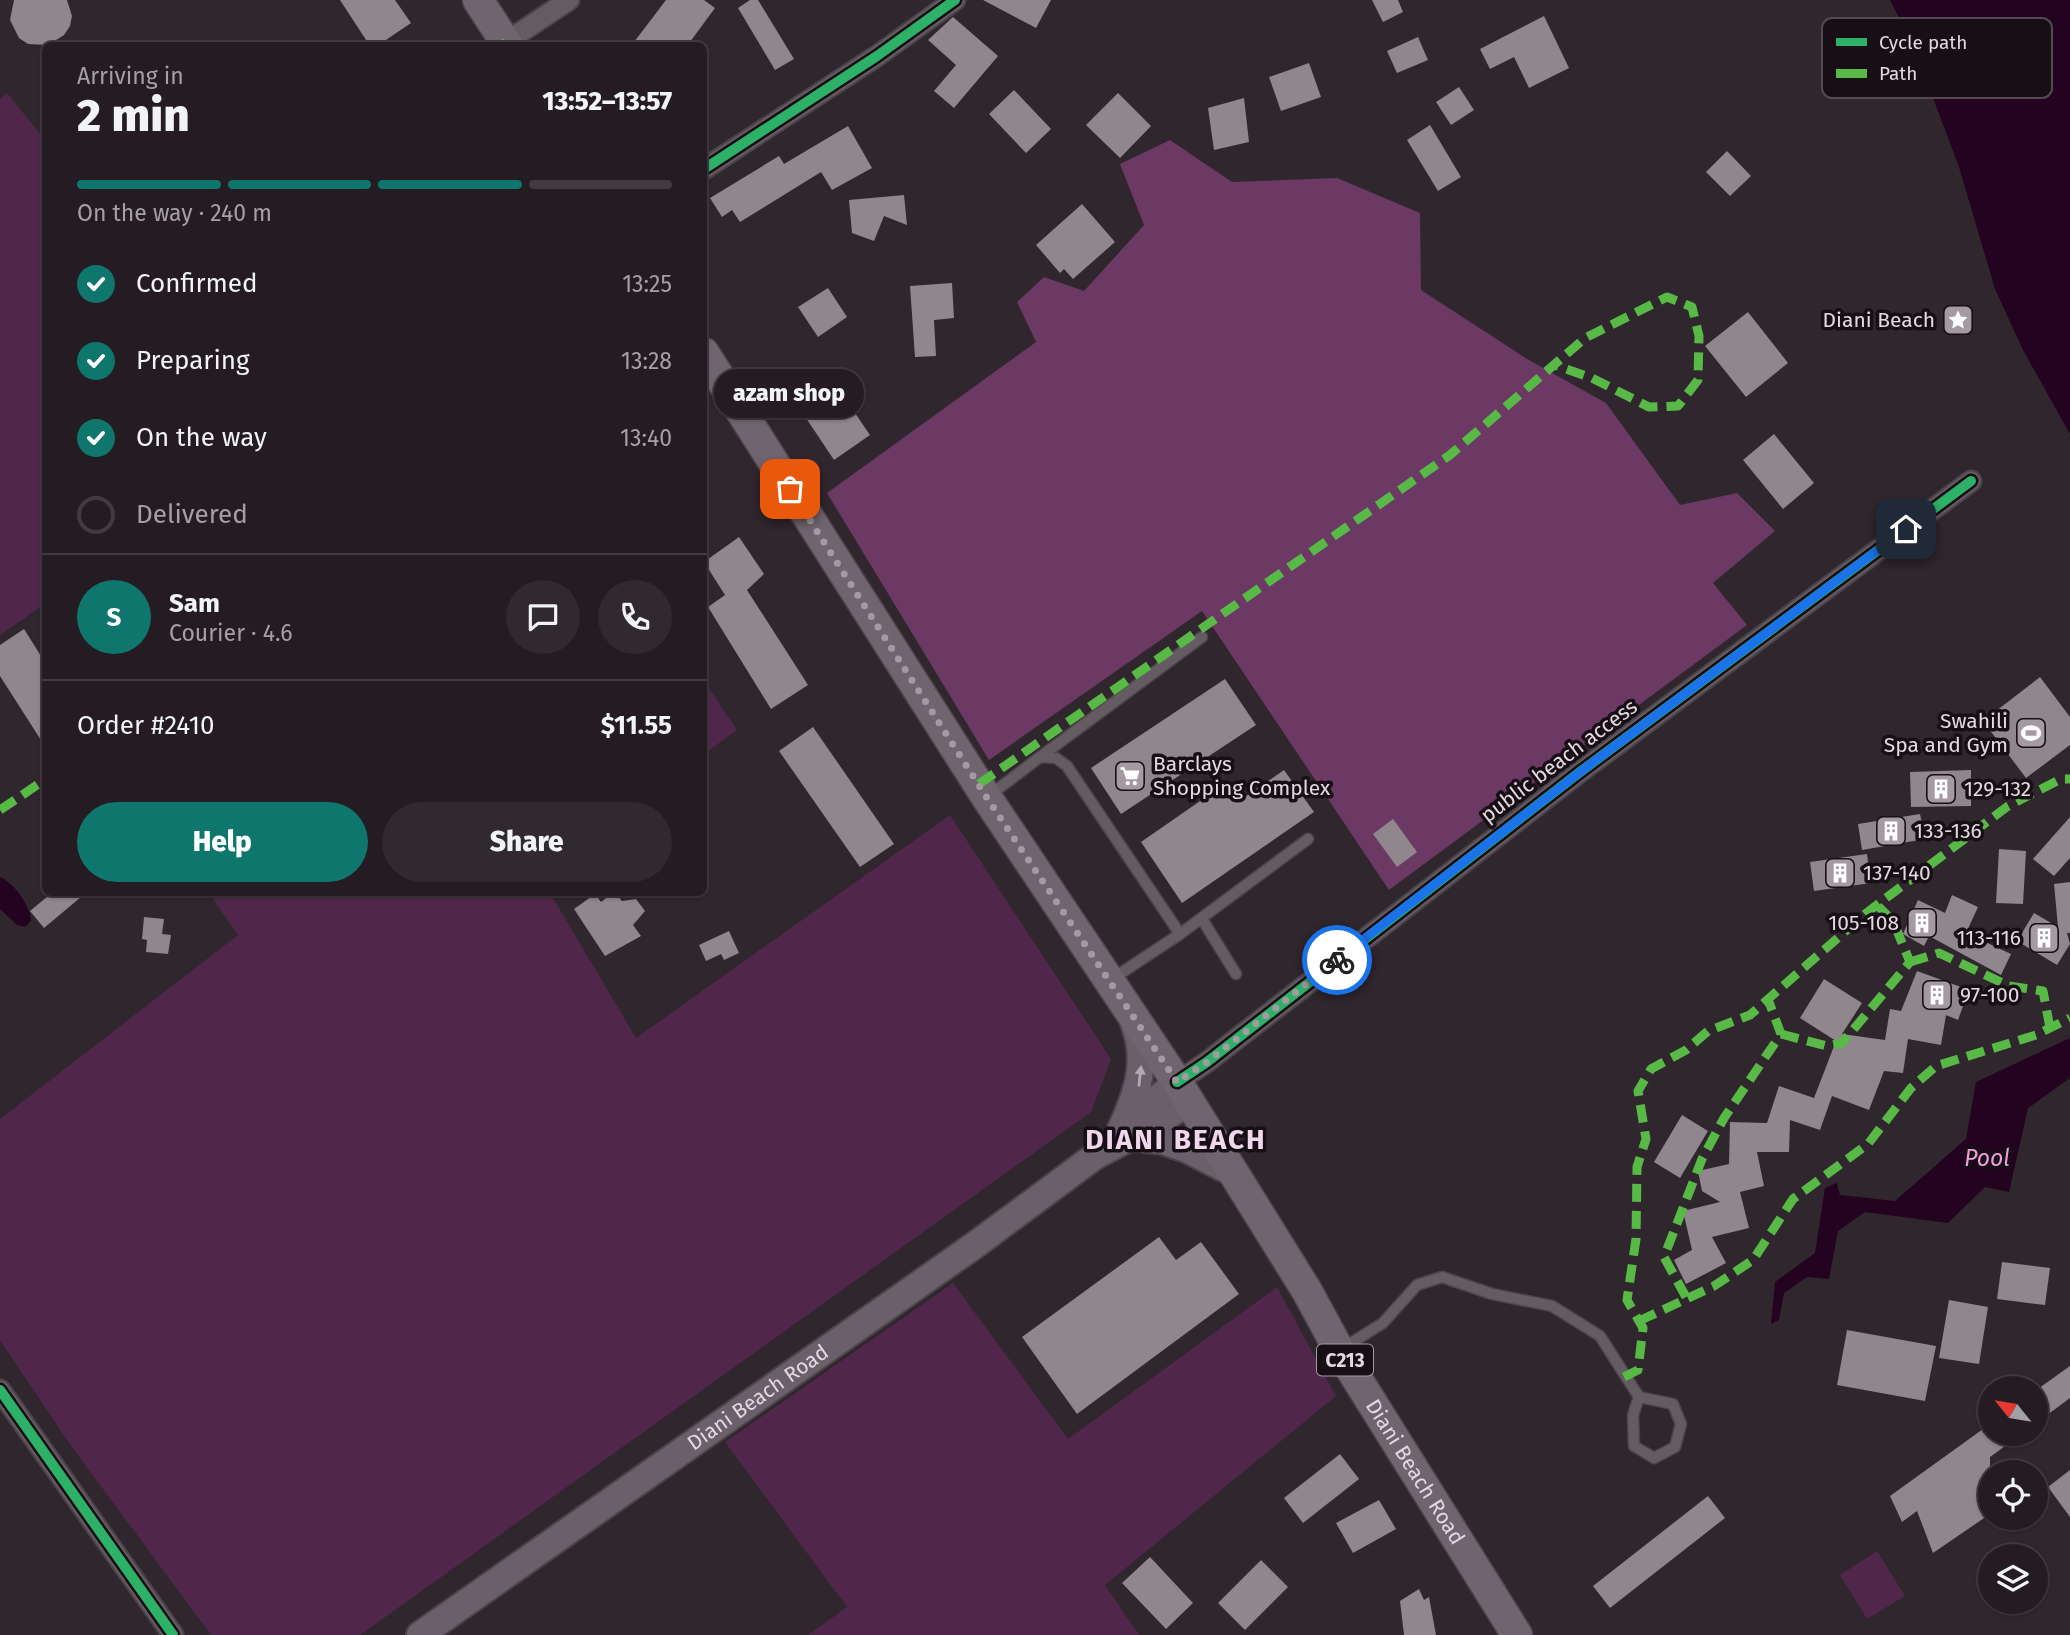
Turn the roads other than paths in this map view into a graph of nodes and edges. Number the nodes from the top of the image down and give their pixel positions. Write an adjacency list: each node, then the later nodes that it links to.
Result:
1 (478, 0): 4 (main road)
2 (569, 0): 5 (street)
3 (955, 0): 6 (street)
4 (506, 42)
5 (510, 42)
6 (707, 167)
7 (707, 358): 11 (main road, Diani Beach Road / C213)
8 (1971, 481): 18 (street, public beach access)
9 (1202, 636): 10 (lane)
10 (1040, 757): 11 (lane); 14 (lane)
11 (987, 798): 16 (main road, Diani Beach Road / C213)
12 (1308, 839): 13 (lane)
13 (1202, 919): 14 (lane); 15 (lane)
14 (1180, 934): 16 (lane)
15 (1236, 974)
16 (1108, 981): 17 (main road, Diani Beach Road / C213)
17 (1132, 1019): 18 (main road, Diani Beach Road / C213); 19 (main road, one-way to 17)
18 (1183, 1092): 19 (main road); 20 (main road, Diani Beach Road / C213)
19 (1125, 1134): 20 (main road); 25 (main road, Diani Beach Road)
20 (1231, 1172): 21 (main road, Diani Beach Road / C213)
21 (1339, 1350): 23 (lane); 26 (main road, Diani Beach Road / C213)
22 (0, 1390): 24 (street)
23 (1639, 1397): 23 (lane)
24 (173, 1635)
25 (419, 1635)
26 (1517, 1635)

